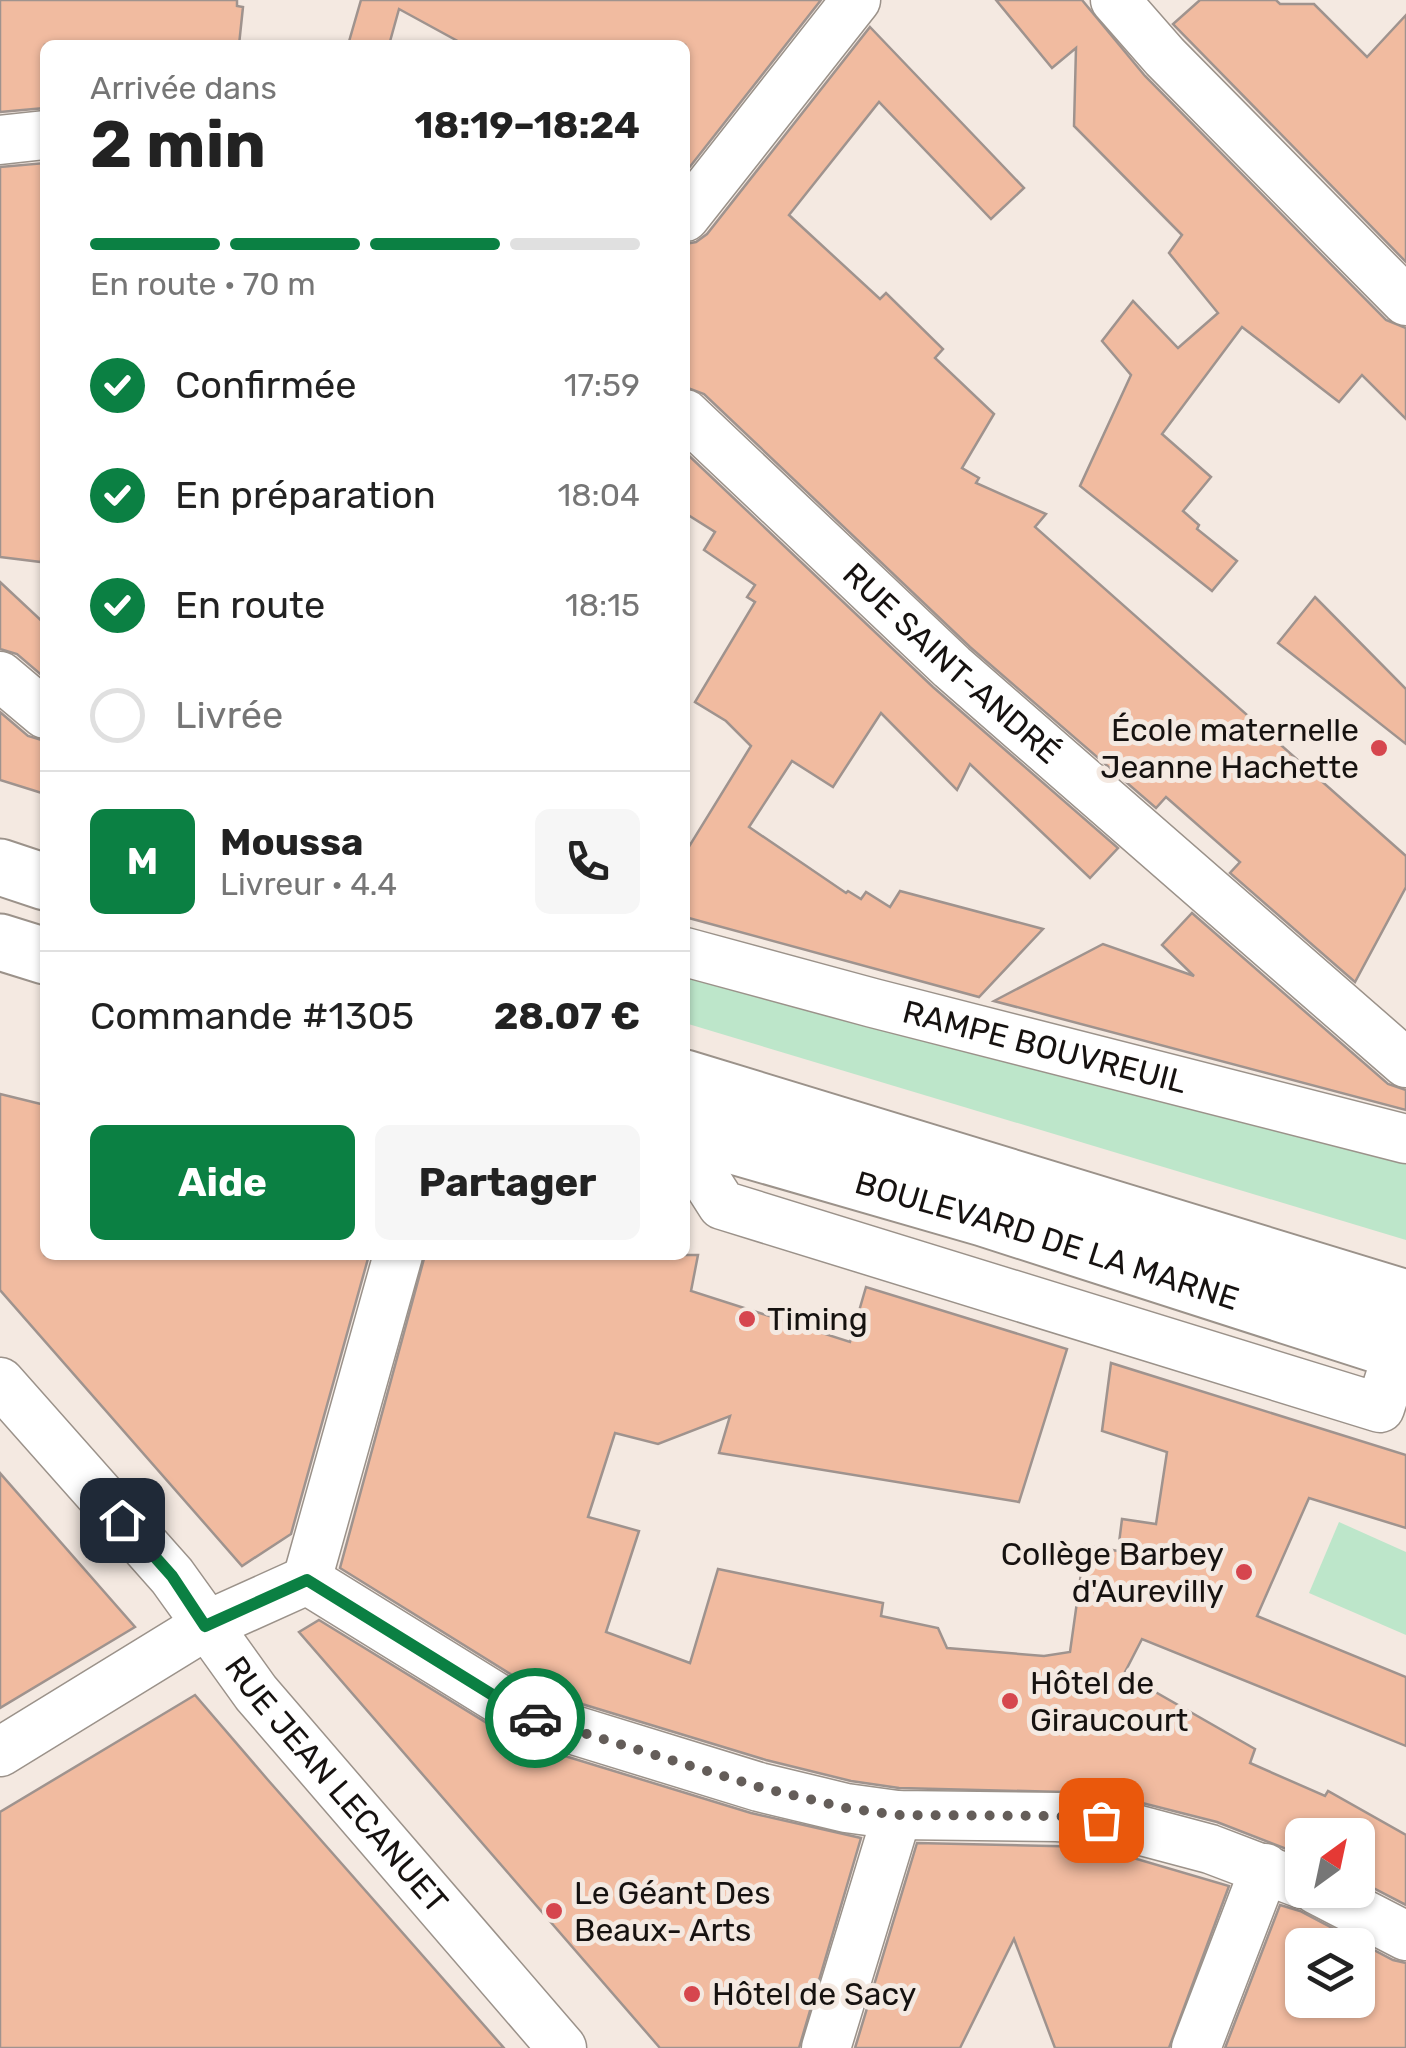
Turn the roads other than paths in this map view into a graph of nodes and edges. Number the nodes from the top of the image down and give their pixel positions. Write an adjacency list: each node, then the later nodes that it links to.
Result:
1 (856, 0): 5 (street)
2 (1115, 0): 6 (street)
3 (40, 136): 4 (street)
4 (0, 140)
5 (690, 211)
6 (1406, 302)
7 (690, 419): 15 (street, RUE SAINT-ANDRÉ)
8 (0, 676): 9 (street)
9 (40, 710)
10 (0, 868): 11 (main road)
11 (40, 880)
12 (0, 942): 14 (main road)
13 (690, 953): 18 (street, RAMPE BOUVREUIL)
14 (40, 954)
15 (1406, 1063)
16 (690, 1080): 21 (main road, BOULEVARD DE LA MARNE)
17 (690, 1133): 22 (main road, BOULEVARD DE LA MARNE)
18 (1406, 1140)
19 (690, 1155): 22 (street, BOULEVARD DE LA MARNE)
20 (397, 1260): 24 (street)
21 (1406, 1298)
22 (1402, 1353)
23 (0, 1382): 25 (street, RUE JEAN LECANUET)
24 (307, 1580): 25 (street); 27 (street)
25 (205, 1626): 26 (street); 31 (street, RUE JEAN LECANUET)
26 (0, 1752)
27 (897, 1815): 28 (street); 32 (street)
28 (1284, 1876): 33 (street)
29 (1352, 1908): 30 (street)
30 (1406, 1936)
31 (562, 2048)
32 (826, 2048)
33 (1196, 2048)

